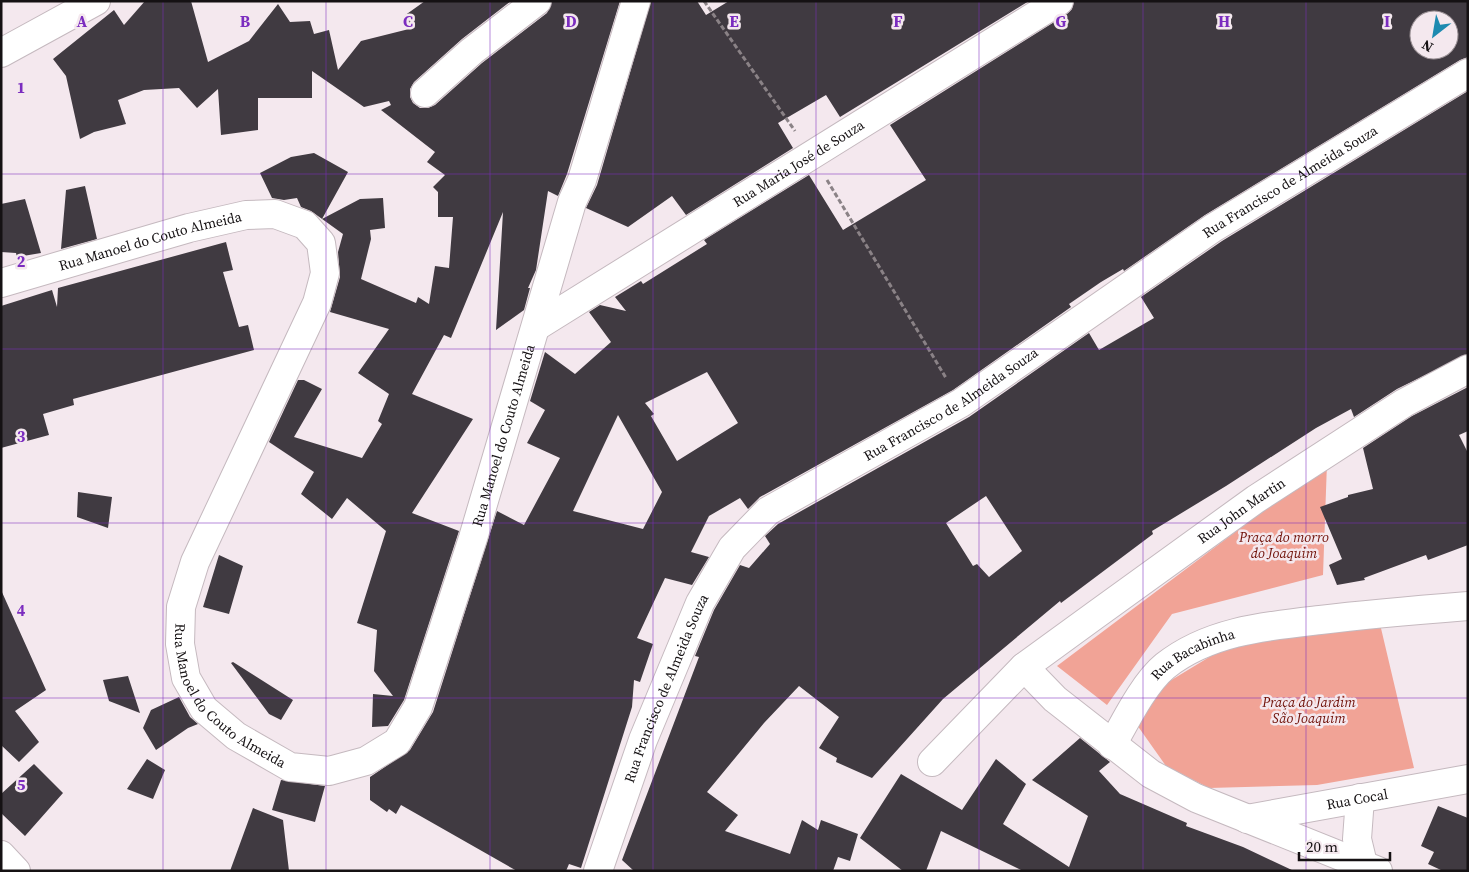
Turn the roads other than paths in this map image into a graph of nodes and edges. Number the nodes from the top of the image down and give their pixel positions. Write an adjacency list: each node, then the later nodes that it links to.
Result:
1 (96, 1): 5 (street)
2 (537, 1): 7 (street)
3 (636, 1): 9 (street, Rua Manoel do Couto Almeida)
4 (1059, 1): 9 (street, Rua Maria José de Souza)
5 (1, 52)
6 (1468, 73): 21 (street, Rua Francisco de Almeida Souza)
7 (425, 93)
8 (1, 283): 9 (street, Rua Manoel do Couto Almeida)
9 (537, 326)
10 (1468, 370): 12 (street, Rua John Martin)
11 (1468, 606): 13 (street, Rua Bacabinha)
12 (1024, 667): 13 (street); 14 (street, Rua John Martin)
13 (1112, 745): 17 (street)
14 (932, 762)
15 (1468, 779): 16 (street, Rua Cocal)
16 (1360, 798): 17 (street, Rua Cocal); 19 (street)
17 (1247, 819): 19 (street)
18 (1, 855): 20 (street)
19 (1371, 868)
20 (16, 871)
21 (598, 871)

